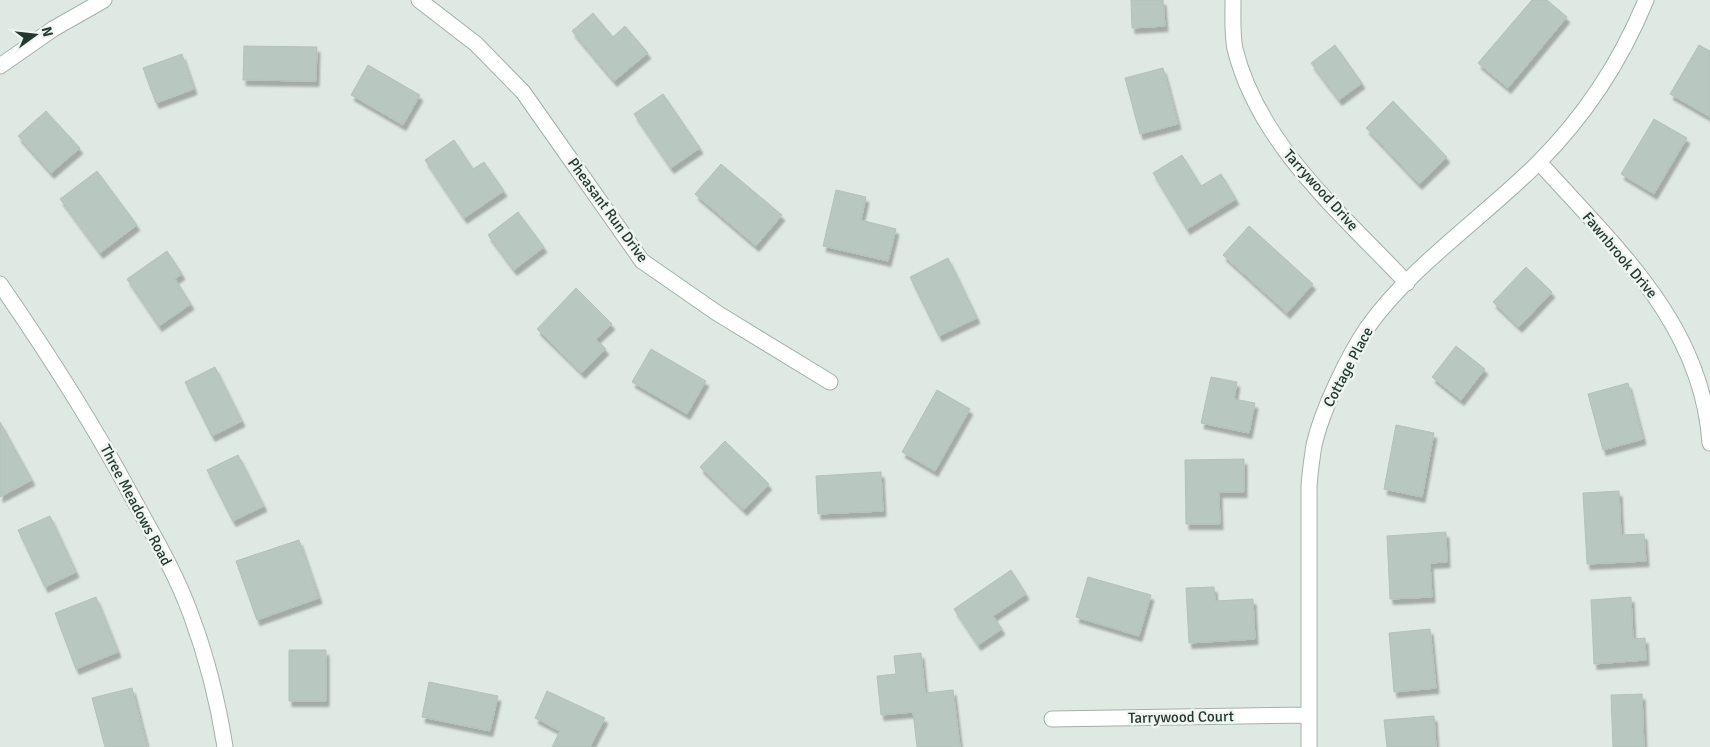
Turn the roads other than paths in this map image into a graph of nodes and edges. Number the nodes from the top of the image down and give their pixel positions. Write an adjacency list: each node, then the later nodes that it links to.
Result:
1 (104, 0): 5 (street)
2 (419, 0): 9 (street, Pheasant Run Drive)
3 (1232, 0): 7 (street, Tarrywood Drive)
4 (1646, 0): 6 (street, Cottage Place)
5 (0, 66)
6 (1539, 162): 7 (street, Cottage Place); 10 (street, Fawnbrook Drive)
7 (1407, 283): 11 (street, Cottage Place)
8 (0, 284): 13 (street, Three Meadows Road)
9 (830, 382)
10 (1710, 443)
11 (1309, 715): 12 (street, Tarrywood Court); 14 (street, Cottage Place)
12 (1052, 719)
13 (225, 747)
14 (1309, 747)

